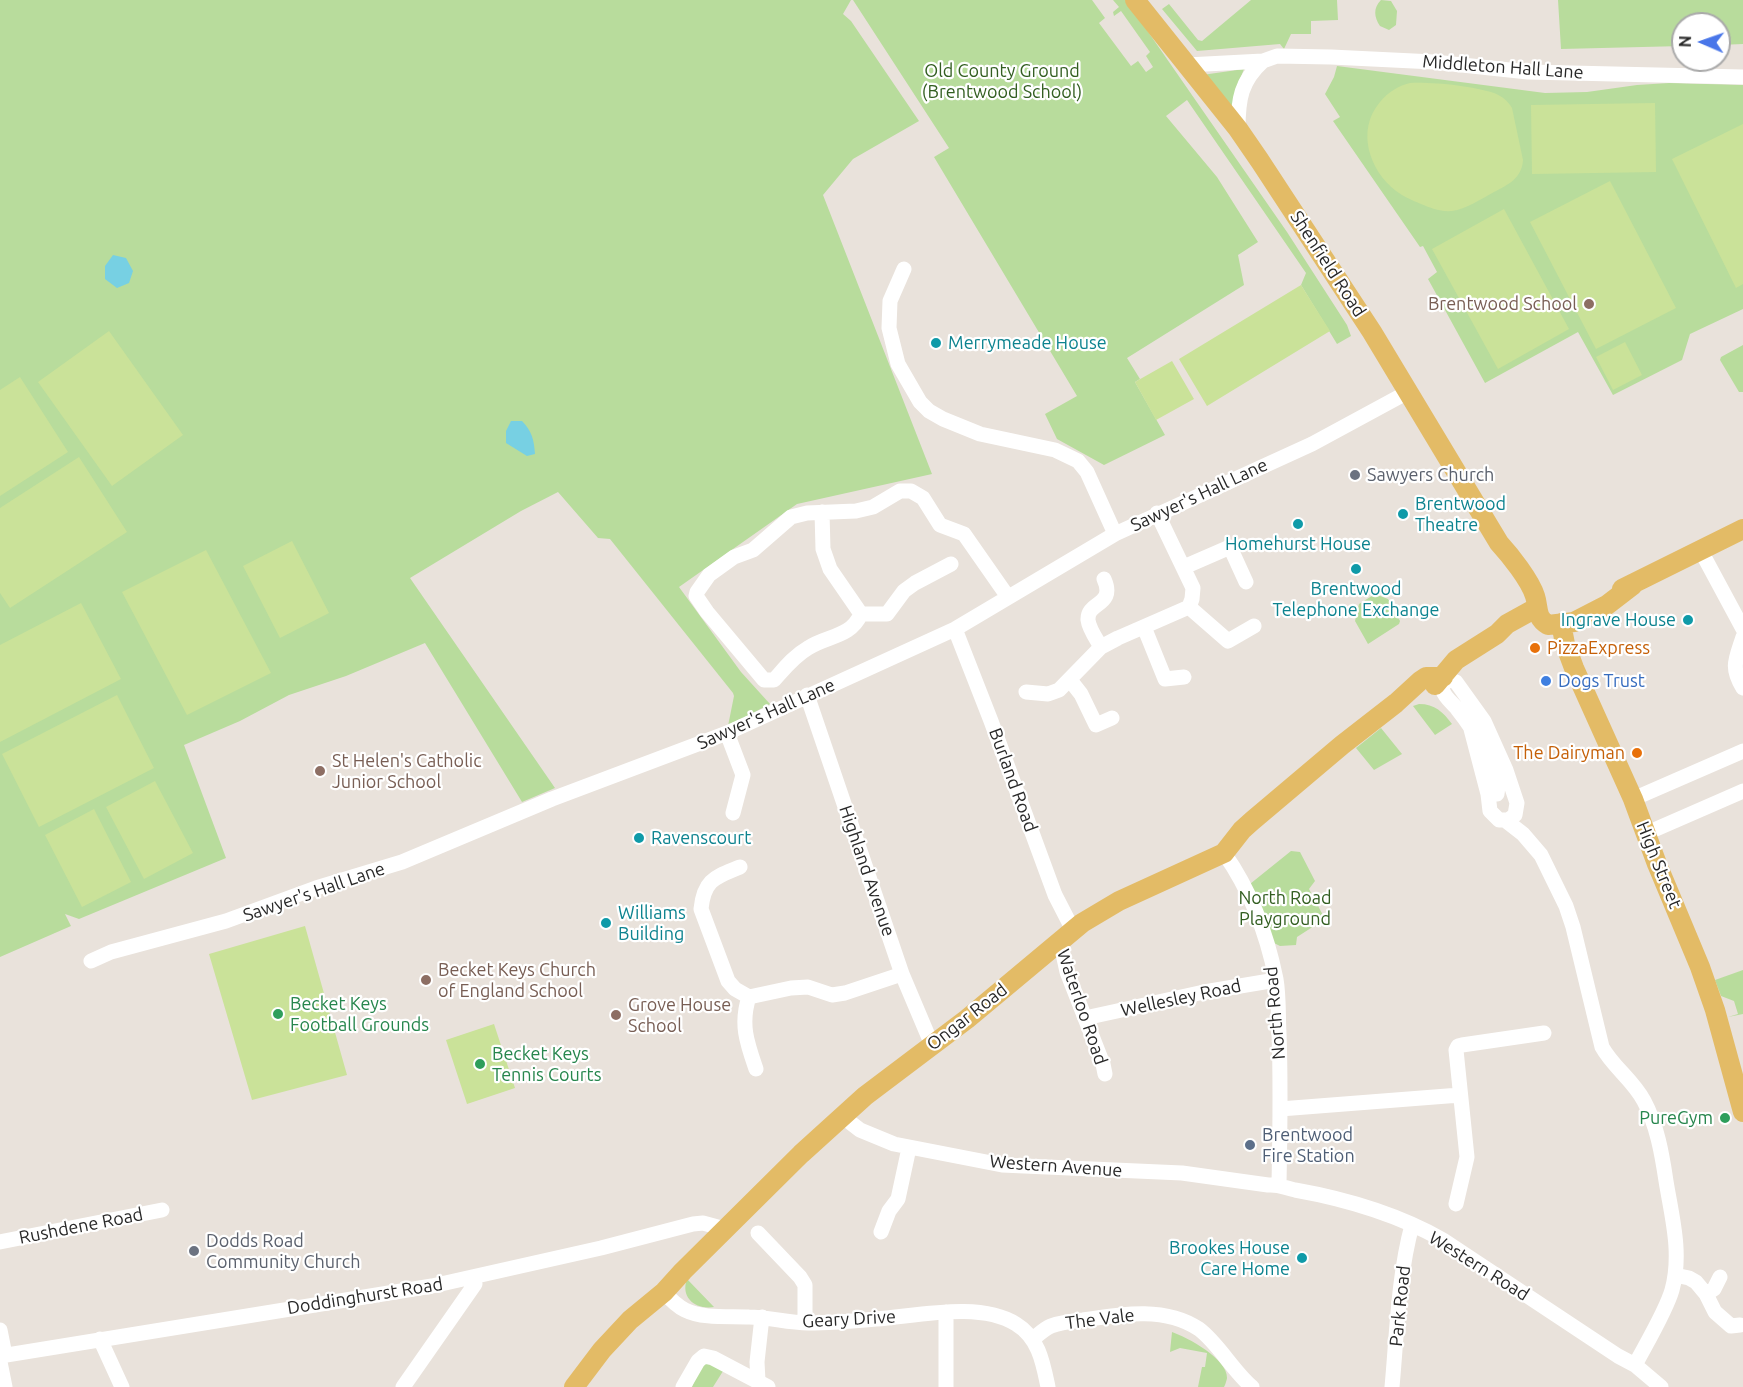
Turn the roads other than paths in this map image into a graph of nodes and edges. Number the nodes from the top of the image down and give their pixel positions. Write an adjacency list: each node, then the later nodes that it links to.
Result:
1 (1136, 0): 3 (main road, Shenfield Road)
2 (1263, 61): 3 (street, Middleton Hall Lane); 4 (street, Middleton Hall Lane); 5 (street)
3 (1187, 65): 5 (main road, Shenfield Road)
4 (1743, 77)
5 (1238, 129): 7 (main road, Shenfield Road)
6 (904, 269): 11 (street)
7 (1408, 392): 9 (street, Sawyer's Hall Lane); 19 (main road, Shenfield Road)
8 (822, 512): 17 (street); 20 (street); 20 (street)
9 (1157, 513): 11 (street, Sawyer's Hall Lane); 14 (street)
10 (1743, 529): 12 (main road)
11 (1115, 534): 17 (street, Sawyer's Hall Lane)
12 (1701, 551): 21 (main road); 25 (street)
13 (951, 564): 20 (street)
14 (1184, 567): 16 (street); 18 (street)
15 (1104, 579): 27 (street)
16 (1246, 582)
17 (1008, 597): 24 (street, Sawyer's Hall Lane)
18 (1189, 607): 22 (street); 23 (street)
19 (1528, 607): 21 (main road); 29 (main road, Ongar Road)
20 (861, 614)
21 (1561, 623): 39 (main road, High Street)
22 (1254, 626)
23 (1144, 627): 27 (street); 28 (street)
24 (955, 629): 33 (street, Sawyer's Hall Lane); 47 (street, Burland Road)
25 (1743, 629)
26 (1743, 637): 31 (street)
27 (1101, 647): 30 (street)
28 (1184, 677)
29 (1443, 677): 38 (street); 40 (street); 44 (main road, Ongar Road)
30 (1070, 680): 32 (street); 34 (street)
31 (1743, 688)
32 (1026, 692)
33 (807, 695): 35 (street, Sawyer's Hall Lane); 49 (street, Highland Avenue)
34 (1112, 718)
35 (728, 733): 41 (street); 48 (street, Sawyer's Hall Lane)
36 (1743, 751): 39 (street)
37 (1743, 791): 43 (street)
38 (1493, 799): 40 (street); 42 (street)
39 (1633, 800): 43 (main road, High Street)
40 (1516, 801): 42 (street); 45 (street)
41 (733, 813)
42 (1505, 820): 45 (street)
43 (1647, 833): 59 (main road, High Street)
44 (1224, 853): 47 (main road, Ongar Road); 50 (street, North Road)
45 (1541, 855): 70 (street)
46 (740, 867): 51 (street)
47 (1066, 935): 52 (street, Waterloo Road); 54 (main road, Ongar Road)
48 (91, 961)
49 (902, 974): 51 (street); 54 (street, Highland Avenue)
50 (1276, 980): 52 (street, Wellesley Road); 58 (street, North Road)
51 (749, 997): 55 (street)
52 (1085, 1018): 56 (street, Waterloo Road)
53 (1544, 1033): 57 (street)
54 (932, 1045): 60 (main road, Ongar Road)
55 (756, 1069)
56 (1105, 1074)
57 (1460, 1095): 58 (street); 63 (street)
58 (1280, 1109): 62 (street, North Road)
59 (1743, 1112)
60 (842, 1116): 61 (street, Western Avenue); 66 (main road, Ongar Road)
61 (909, 1148): 62 (street, Western Avenue); 67 (street)
62 (1279, 1184): 65 (street, Western Road)
63 (1456, 1204)
64 (162, 1210): 69 (street, Rushdene Road)
65 (1412, 1225): 83 (street, Western Road); 94 (street, Park Road)
66 (725, 1229): 71 (street, Doddinghurst Road); 73 (main road, Ongar Road)
67 (881, 1232)
68 (758, 1233): 77 (street)
69 (0, 1242)
70 (1675, 1275): 74 (street); 83 (street)
71 (474, 1277): 80 (street, Doddinghurst Road); 88 (street)
72 (1720, 1277): 74 (street)
73 (664, 1292): 76 (street, Geary Drive); 89 (main road, Ongar Road)
74 (1706, 1294): 78 (street)
75 (946, 1312): 77 (street, Geary Drive); 81 (street, Geary Drive); 91 (street)
76 (762, 1317): 77 (street, Geary Drive); 85 (street)
77 (805, 1323)
78 (1740, 1325)
79 (0, 1330): 82 (street)
80 (100, 1339): 82 (street, Doddinghurst Road); 87 (street)
81 (1033, 1339): 84 (street, The Vale); 92 (street)
82 (2, 1358): 86 (street)
83 (1635, 1365): 95 (street, Western Road)
84 (1236, 1382): 93 (street, The Vale)
85 (761, 1385): 90 (street)
86 (5, 1387)
87 (122, 1387)
88 (404, 1387)
89 (574, 1387)
90 (683, 1387)
91 (946, 1387)
92 (1048, 1387)
93 (1252, 1387)
94 (1392, 1387)
95 (1661, 1387)

